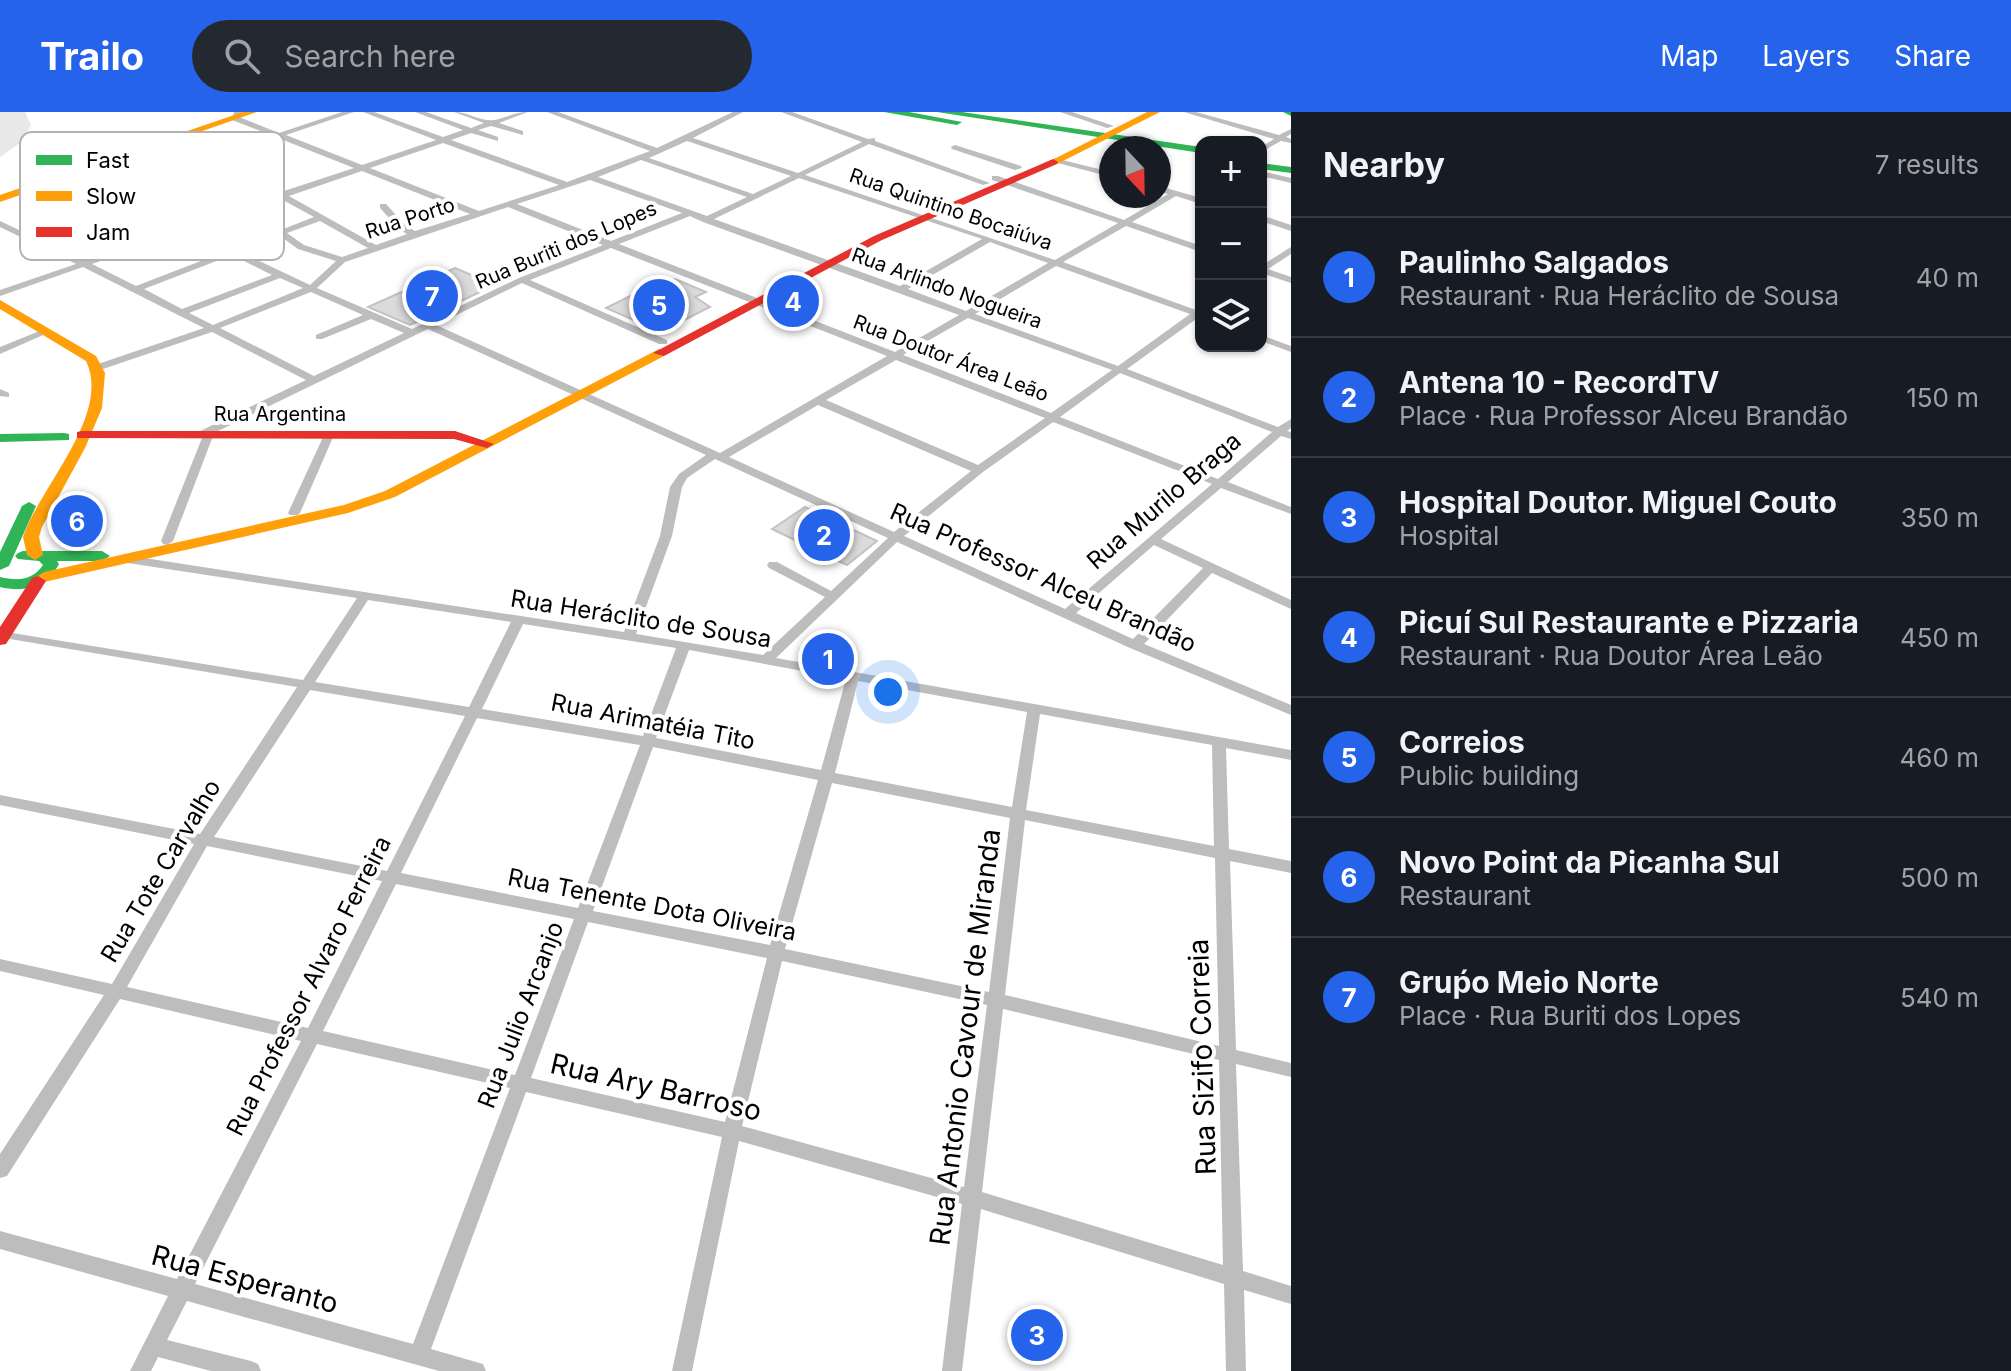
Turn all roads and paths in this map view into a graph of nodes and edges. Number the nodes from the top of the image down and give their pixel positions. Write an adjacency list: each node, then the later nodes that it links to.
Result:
1 (350, 112): 25 (street)
2 (367, 112): 30 (street)
3 (419, 112): 20 (street)
4 (458, 112): 19 (street)
5 (501, 112): 18 (street)
6 (524, 112): 18 (street)
7 (551, 112): 38 (street)
8 (785, 112): 33 (street)
9 (889, 112): 28 (main road)
10 (942, 112): 17 (main road)
11 (1064, 112): 28 (street)
12 (1137, 112): 28 (main road)
13 (1155, 112): 28 (main road)
14 (1188, 112): 29 (street)
15 (239, 113): 22 (main road); 23 (main road); 24 (street)
16 (733, 113): 32 (street, Rua Porto)
17 (982, 115): 28 (main road)
18 (512, 116): 19 (street)
19 (489, 123): 20 (street); 26 (street)
20 (470, 129): 30 (street); 31 (street)
21 (1291, 131): 29 (street)
22 (181, 132)
23 (187, 132)
24 (275, 132)
25 (284, 132)
26 (520, 133)
27 (284, 136): 45 (street)
28 (1098, 136): 37 (main road); 43 (main road); 47 (main road)
29 (1279, 138): 34 (street); 35 (street)
30 (440, 139): 45 (street); 56 (street)
31 (495, 139)
32 (688, 139): 38 (street, Rua Porto); 51 (street, Rua Quintino Bocaiúva)
33 (872, 140): 51 (street); 53 (street)
34 (1291, 141)
35 (1267, 146)
36 (955, 147): 47 (street)
37 (1195, 149)
38 (659, 152): 41 (street, Rua Porto)
39 (1171, 153): 40 (main road)
40 (1195, 156)
41 (642, 158): 52 (street, Rua Porto); 63 (street)
42 (1267, 159): 44 (main road)
43 (1057, 160): 49 (street); 53 (main road)
44 (1291, 163)
45 (360, 166): 61 (street); 69 (street)
46 (1267, 167): 48 (main road)
47 (1018, 168): 53 (main road)
48 (1291, 170)
49 (1099, 172)
50 (1267, 175): 54 (street)
51 (798, 176): 63 (street); 71 (street, Rua Quintino Bocaiúva)
52 (590, 177): 56 (street, Rua Porto); 70 (street, Rua Arlindo Nogueira)
53 (995, 181): 71 (main road); 75 (street)
54 (1291, 181)
55 (20, 184): 58 (main road)
56 (567, 185): 67 (street, Rua Porto)
57 (1195, 189): 62 (street)
58 (0, 191)
59 (20, 192): 65 (main road)
60 (1171, 192): 62 (street)
61 (284, 193)
62 (1179, 194): 66 (street); 75 (street)
63 (754, 197): 73 (street)
64 (284, 198): 72 (street)
65 (0, 199)
66 (1195, 199)
67 (508, 204): 69 (street, Rua Porto); 83 (street, Rua Doutor Área Leão)
68 (383, 206): 81 (street)
69 (479, 214): 81 (street, Rua Porto)
70 (688, 214): 73 (street, Rua Arlindo Nogueira); 83 (street, Rua Buriti dos Lopes)
71 (919, 215): 82 (street, Rua Quintino Bocaiúva); 92 (main road)
72 (322, 217): 78 (street); 84 (street)
73 (706, 220): 92 (street, Rua Arlindo Nogueira)
74 (1267, 220): 77 (street)
75 (1124, 223): 85 (street); 94 (street)
76 (0, 224): 79 (street)
77 (1291, 228)
78 (284, 232)
79 (20, 233)
80 (284, 235): 91 (street)
81 (415, 235): 84 (street, Rua Porto)
82 (989, 239): 94 (street, Rua Quintino Bocaiúva); 102 (street)
83 (608, 244): 98 (street, Rua Buriti dos Lopes); 104 (street, Rua Doutor Área Leão)
84 (374, 247): 91 (street, Rua Porto)
85 (1195, 247)
86 (1291, 250): 95 (street)
87 (78, 260): 93 (street)
88 (93, 260): 93 (street)
89 (212, 260): 101 (street)
90 (249, 260): 97 (street)
91 (342, 260): 100 (street, Rua Porto)
92 (824, 262): 102 (street, Rua Arlindo Nogueira); 104 (main road)
93 (84, 263): 101 (street); 103 (street)
94 (1055, 263): 106 (street, Rua Quintino Bocaiúva); 108 (street)
95 (1267, 266)
96 (1267, 272): 99 (street)
97 (280, 275): 100 (street); 107 (street)
98 (522, 280): 112 (street, Rua Buriti dos Lopes); 118 (street)
99 (1291, 280)
100 (312, 288): 109 (street); 113 (street, Rua Porto)
101 (136, 289): 107 (street)
102 (900, 290): 108 (street, Rua Arlindo Nogueira)
103 (0, 293)
104 (750, 300): 118 (main road); 121 (street, Rua Doutor Área Leão); 125 (main road)
105 (0, 304): 115 (main road)
106 (1195, 311)
107 (180, 313): 113 (street)
108 (969, 314): 121 (street); 123 (street, Rua Arlindo Nogueira)
109 (372, 315): 114 (street); 116 (street)
110 (0, 316): 115 (main road)
111 (1195, 316): 123 (street)
112 (428, 325): 114 (street, Rua Buriti dos Lopes); 125 (street, Rua Professor Alceu Brandão)
113 (210, 329): 122 (street, Rua Porto); 124 (street)
114 (412, 333): 124 (street, Rua Buriti dos Lopes)
115 (39, 335): 120 (street); 122 (main road); 131 (main road)
116 (319, 337)
117 (1267, 340): 119 (street)
118 (663, 342): 125 (main road)
119 (1291, 349)
120 (0, 351)
121 (896, 356): 126 (street); 127 (street, Rua Doutor Área Leão)
122 (99, 367): 131 (main road)
123 (1118, 369): 127 (street); 129 (street, Rua Arlindo Nogueira)
124 (313, 380): 132 (street, Rua Buriti dos Lopes)
125 (576, 392): 134 (main road); 135 (street, Rua Professor Alceu Brandão)
126 (816, 400): 135 (street); 136 (street)
127 (1052, 417): 136 (street); 137 (street, Rua Doutor Área Leão)
128 (1291, 422): 129 (street, Rua Murilo Braga)
129 (1285, 433): 137 (street, Rua Murilo Braga)
130 (329, 435): 132 (main road, Rua Argentina); 134 (main road, Rua Argentina); 139 (street)
131 (73, 436): 132 (main road, Rua Argentina); 133 (main road, Rua Argentina); 142 (main road); 144 (main road)
132 (203, 436): 143 (street)
133 (0, 438)
134 (482, 442): 139 (main road); 145 (main road)
135 (718, 455): 140 (street, Rua Professor Alceu Brandão); 156 (street)
136 (979, 470): 140 (street)
137 (1219, 482): 138 (street, Rua Doutor Área Leão); 141 (street, Rua Murilo Braga)
138 (1291, 511)
139 (294, 513): 143 (main road)
140 (895, 537): 151 (street); 154 (street, Rua Professor Alceu Brandão)
141 (1153, 540): 148 (street); 154 (street, Rua Murilo Braga)
142 (6, 541): 147 (main road)
143 (167, 541): 144 (main road)
144 (39, 556): 147 (main road); 149 (main road)
145 (125, 559): 149 (main road); 152 (street, Rua Heráclito de Sousa)
146 (773, 565): 151 (street)
147 (0, 567)
148 (1210, 568): 153 (street); 159 (street)
149 (41, 579): 150 (main road); 157 (main road)
150 (0, 582)
151 (832, 596): 160 (street)
152 (364, 597): 155 (street, Rua Heráclito de Sousa); 162 (street, Rua Tote Carvalho)
153 (1291, 605)
154 (1067, 614): 159 (street, Rua Professor Alceu Brandão)
155 (518, 622): 156 (street, Rua Heráclito de Sousa); 165 (street, Rua Professor Alvaro Ferreira)
156 (629, 636): 158 (street, Rua Heráclito de Sousa)
157 (2, 637): 162 (street, Rua Arimatéia Tito)
158 (684, 645): 160 (street, Rua Heráclito de Sousa); 166 (street, Rua Julio Arcanjo)
159 (1135, 645): 164 (street, Rua Professor Alceu Brandão)
160 (766, 660): 161 (street, Rua Heráclito de Sousa)
161 (853, 676): 163 (street, Rua Heráclito de Sousa); 169 (street)
162 (307, 684): 165 (street, Rua Arimatéia Tito); 172 (street, Rua Tote Carvalho)
163 (1034, 709): 167 (street, Rua Heráclito de Sousa); 171 (street, Rua Antonio Cavour de Miranda)
164 (1291, 710)
165 (472, 712): 166 (street, Rua Arimatéia Tito); 175 (street, Rua Professor Alvaro Ferreira)
166 (650, 742): 169 (street, Rua Arimatéia Tito); 176 (street, Rua Julio Arcanjo)
167 (1219, 742): 168 (street, Rua Heráclito de Sousa); 173 (street, Rua Sizifo Correia)
168 (1291, 755)
169 (828, 779): 171 (street, Rua Arimatéia Tito); 177 (street)
170 (0, 800): 172 (street, Rua Tenente Dota Oliveira)
171 (1018, 814): 173 (street, Rua Arimatéia Tito); 180 (street, Rua Antonio Cavour de Miranda)
172 (203, 841): 175 (street, Rua Tenente Dota Oliveira); 179 (street, Rua Tote Carvalho)
173 (1220, 854): 174 (street, Rua Arimatéia Tito); 182 (street, Rua Sizifo Correia)
174 (1291, 867)
175 (392, 878): 176 (street, Rua Tenente Dota Oliveira); 181 (street, Rua Professor Alvaro Ferreira)
176 (585, 915): 177 (street, Rua Tenente Dota Oliveira); 184 (street, Rua Julio Arcanjo)
177 (776, 953): 180 (street, Rua Tenente Dota Oliveira); 185 (street)
178 (0, 965): 179 (street, Rua Ary Barroso)
179 (117, 990): 181 (street, Rua Ary Barroso); 186 (street, Rua Tote Carvalho)
180 (996, 1000): 182 (street, Rua Tenente Dota Oliveira); 187 (street, Rua Antonio Cavour de Miranda)
181 (312, 1037): 184 (street, Rua Ary Barroso); 190 (street, Rua Professor Alvaro Ferreira)
182 (1229, 1055): 183 (street, Rua Tenente Dota Oliveira); 189 (street, Rua Sizifo Correia)
183 (1291, 1070)
184 (520, 1085): 185 (street, Rua Ary Barroso); 193 (street, Rua Julio Arcanjo)
185 (730, 1131): 187 (street, Rua Ary Barroso); 197 (street)
186 (0, 1170)
187 (973, 1198): 189 (street, Rua Ary Barroso); 198 (street, Rua Antonio Cavour de Miranda)
188 (0, 1240): 190 (street, Rua Esperanto)
189 (1233, 1277): 191 (street, Rua Ary Barroso); 199 (street, Rua Sizifo Correia)
190 (180, 1291): 192 (street, Rua Professor Alvaro Ferreira); 193 (street, Rua Esperanto)
191 (1291, 1295)
192 (152, 1346): 194 (street, Rua Professor Alvaro Ferreira); 195 (street)
193 (419, 1355): 196 (street, Rua Esperanto)
194 (140, 1371)
195 (251, 1371)
196 (476, 1371)
197 (682, 1371)
198 (952, 1371)
199 (1236, 1371)

